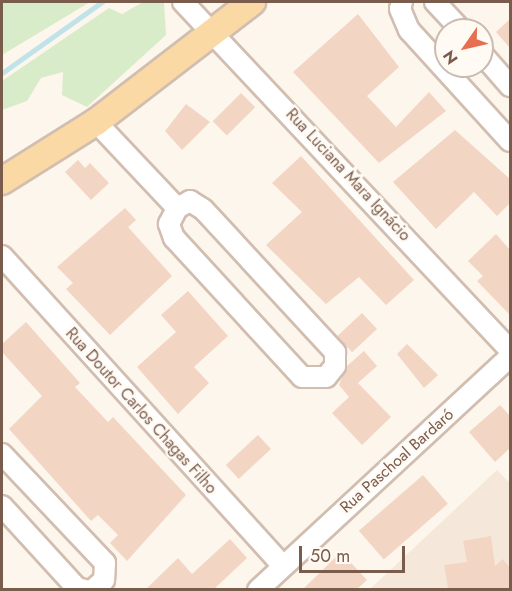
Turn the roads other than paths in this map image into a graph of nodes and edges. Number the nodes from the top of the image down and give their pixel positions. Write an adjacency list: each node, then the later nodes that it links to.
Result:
1 (183, 2): 6 (street, Rua Luciana Mara Ignácio)
2 (252, 2): 6 (main road)
3 (402, 2): 10 (street)
4 (435, 2): 5 (street)
5 (450, 18)
6 (216, 32): 9 (main road); 14 (street, Rua Luciana Mara Ignácio)
7 (494, 68): 8 (street)
8 (510, 86)
9 (96, 122): 11 (main road); 12 (street)
10 (510, 141)
11 (2, 182)
12 (177, 208): 12 (street)
13 (2, 256): 18 (street, Rua Doutor Carlos Chagas Filho)
14 (510, 350)
15 (510, 357): 18 (street, Rua Paschoal Bardaró)
16 (2, 454): 20 (street)
17 (2, 506): 19 (street)
18 (282, 566): 21 (street, Rua Paschoal Bardaró)
19 (85, 590)
20 (93, 590)
21 (258, 590)

